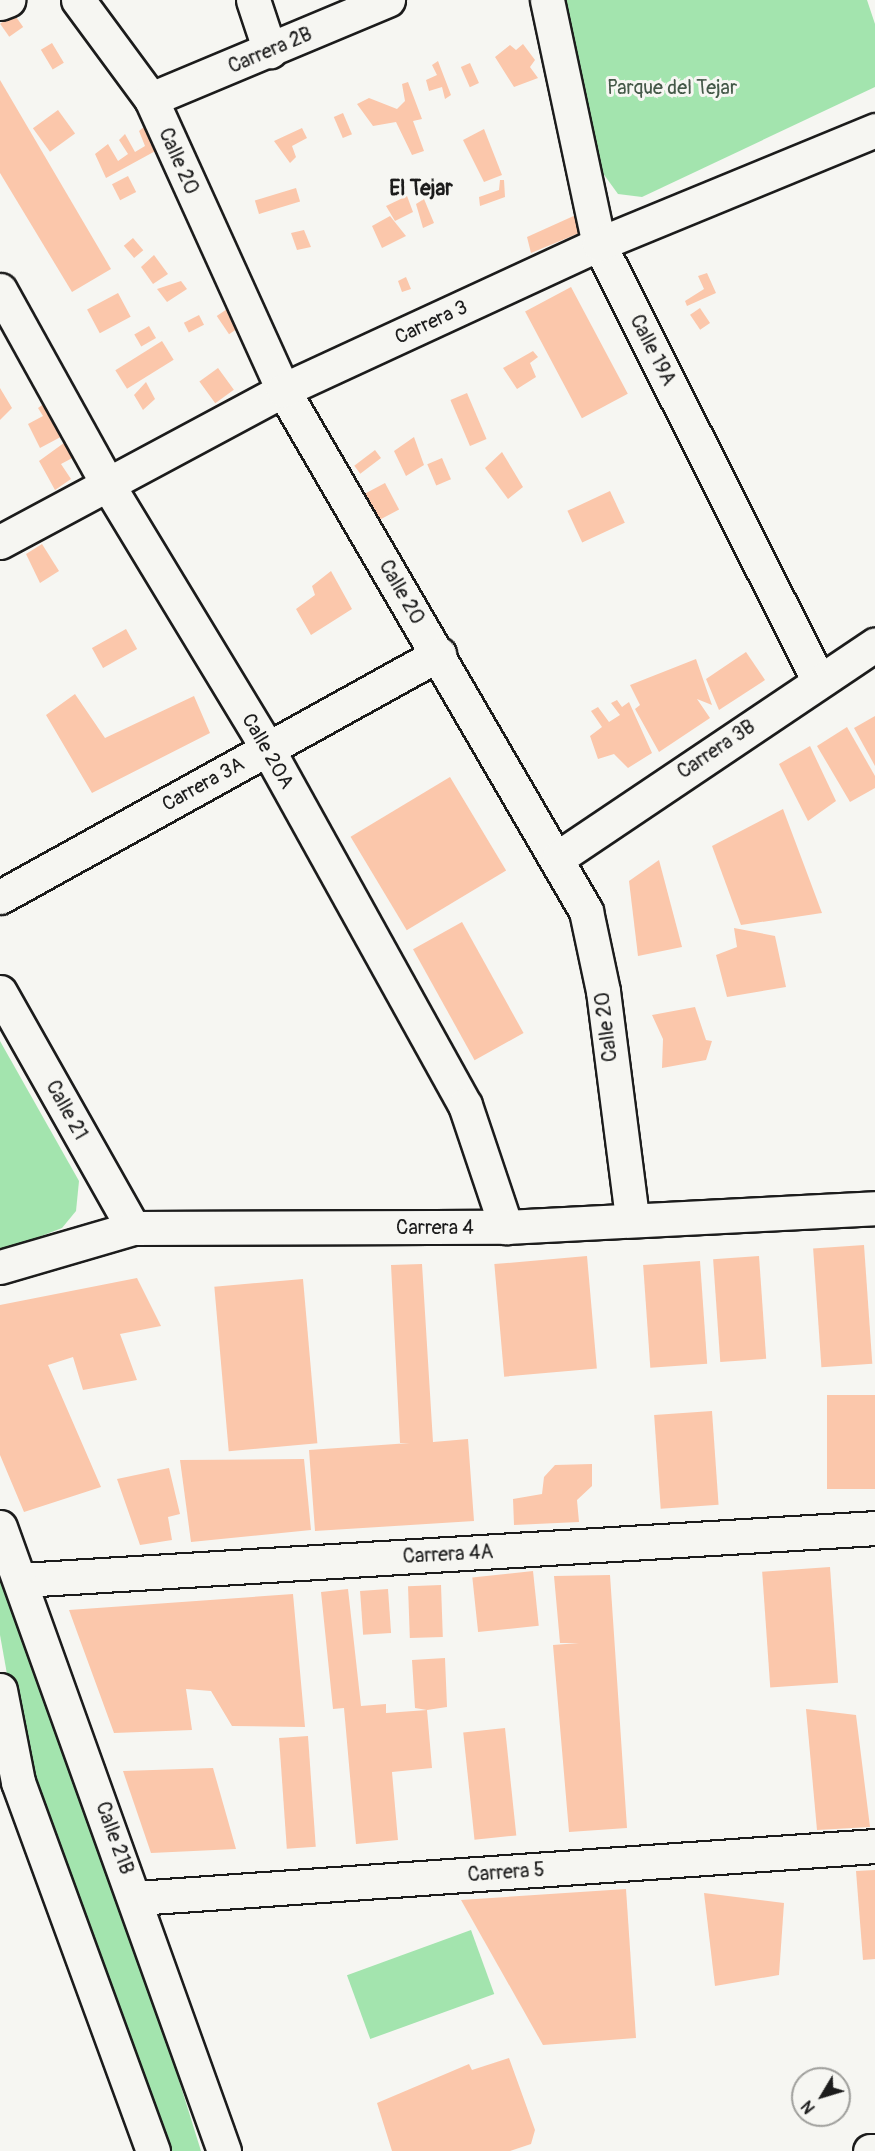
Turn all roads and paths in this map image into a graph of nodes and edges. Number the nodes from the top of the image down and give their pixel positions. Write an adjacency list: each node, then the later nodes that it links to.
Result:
1 (8, 0): 6 (street)
2 (78, 0): 8 (street, Calle 20)
3 (253, 0): 7 (street)
4 (388, 0): 7 (street, Carrera 2B)
5 (547, 0): 10 (street, Calle 19A)
6 (0, 3)
7 (270, 51): 8 (street, Carrera 2B)
8 (151, 99): 12 (street, Calle 20)
9 (875, 130): 10 (street, Carrera 3)
10 (599, 244): 12 (street, Carrera 3); 17 (street, Calle 19A)
11 (0, 290): 13 (street, Calle 20A)
12 (283, 390): 13 (street, Carrera 3); 16 (street, Calle 20)
13 (108, 485): 14 (street, Carrera 3); 18 (street, Calle 20A)
14 (0, 542)
15 (875, 645): 17 (street, Carrera 3B)
16 (439, 654): 18 (street, Carrera 3A); 19 (street, Calle 20)
17 (818, 680): 19 (street, Carrera 3B)
18 (267, 748): 20 (street, Carrera 3A); 24 (street, Calle 20A)
19 (559, 857): 23 (street, Calle 20)
20 (0, 897)
21 (0, 992): 25 (street, Calle 21)
22 (875, 1208): 23 (street, Carrera 4)
23 (632, 1216): 24 (street, Carrera 4)
24 (506, 1227): 25 (street, Carrera 4)
25 (133, 1228): 26 (street, Carrera 4)
26 (0, 1267)
27 (0, 1527): 29 (street, Calle 21B)
28 (875, 1528): 29 (street, Carrera 4A)
29 (21, 1580): 32 (street, Calle 21B)
30 (0, 1690): 33 (street)
31 (875, 1846): 32 (street, Carrera 5)
32 (137, 1898): 34 (street, Calle 21B)
33 (153, 2151)
34 (224, 2151)
35 (870, 2151): 36 (street)
36 (875, 2151)

